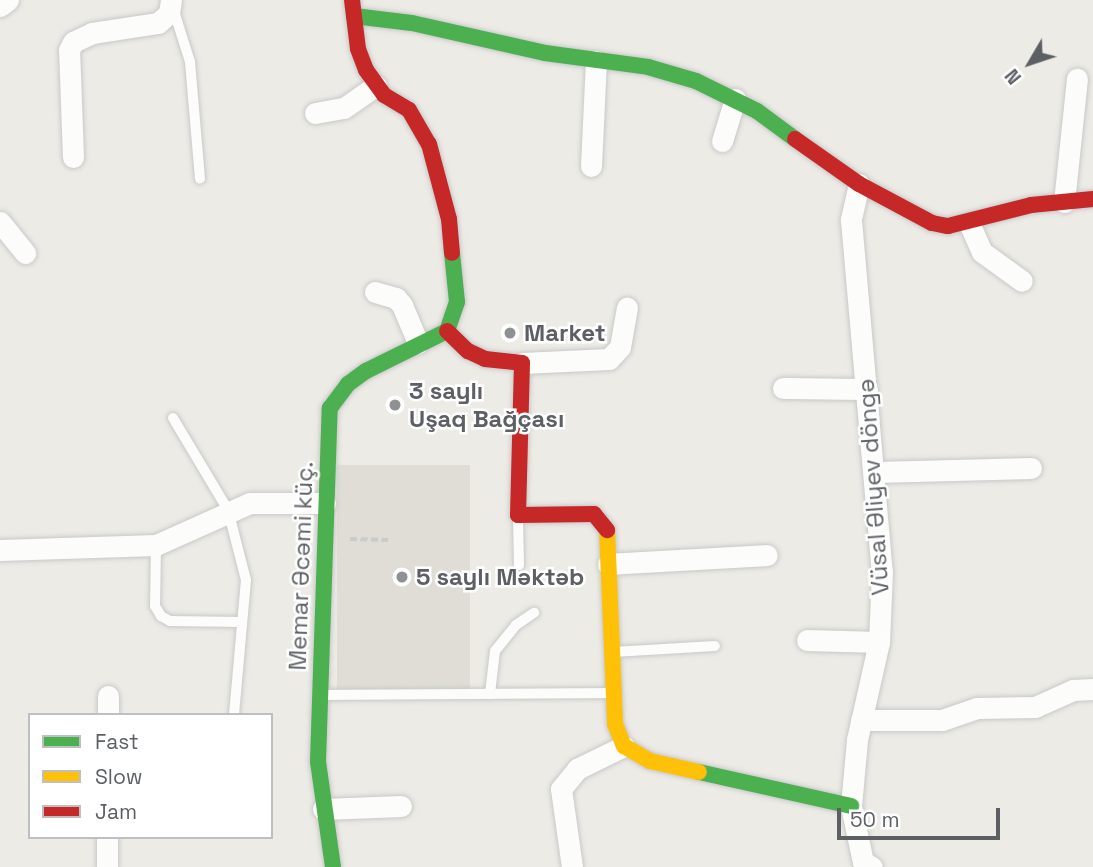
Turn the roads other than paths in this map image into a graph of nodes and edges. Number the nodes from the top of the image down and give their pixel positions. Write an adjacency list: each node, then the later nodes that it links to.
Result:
1 (8, 0): 3 (street)
2 (172, 3): 11 (street); 13 (lane)
3 (0, 6)
4 (353, 8): 5 (street); 7 (street)
5 (596, 61): 8 (street); 12 (street)
6 (1077, 79): 16 (street)
7 (376, 86): 9 (street); 23 (street)
8 (736, 99): 10 (street); 14 (street)
9 (315, 113)
10 (722, 141)
11 (73, 157)
12 (591, 166)
13 (200, 179)
14 (859, 184): 18 (street); 27 (street, Vüsal Əliyev döngə)
15 (1093, 199): 16 (street)
16 (1063, 202): 18 (street)
17 (0, 222): 19 (street)
18 (969, 223): 20 (street)
19 (25, 253)
20 (1022, 281)
21 (375, 292): 24 (street)
22 (627, 308): 25 (street)
23 (447, 331): 24 (street, Memar Əcəmi küç.); 25 (street)
24 (418, 343): 31 (street, Memar Əcəmi küç.)
25 (522, 363): 33 (street)
26 (783, 388): 27 (street)
27 (867, 389): 30 (street, Vüsal Əliyev döngə)
28 (173, 418): 32 (lane)
29 (1031, 468): 30 (street)
30 (876, 472): 42 (street, Vüsal Əliyev döngə)
31 (325, 503): 32 (street); 48 (street, Memar Əcəmi küç.)
32 (228, 510): 34 (street); 40 (lane)
33 (518, 515): 37 (street); 38 (lane)
34 (156, 545): 35 (street); 40 (lane)
35 (0, 550)
36 (767, 555): 37 (street)
37 (608, 564): 44 (street)
38 (519, 565)
39 (534, 613): 47 (lane)
40 (242, 622): 49 (lane)
41 (807, 640): 42 (street)
42 (879, 642): 50 (street, Vüsal Əliyev döngə)
43 (715, 646): 44 (lane)
44 (611, 652): 46 (street)
45 (1093, 689): 50 (street)
46 (611, 693): 47 (lane); 51 (street)
47 (490, 694): 48 (lane)
48 (319, 695): 54 (street, Memar Əcəmi küç.)
49 (234, 713)
50 (861, 720): 52 (street, Vüsal Əliyev döngə)
51 (624, 746): 52 (street); 59 (street)
52 (851, 806): 56 (street, Vüsal Əliyev döngə)
53 (401, 807): 54 (street)
54 (323, 809): 58 (street, Memar Əcəmi küç.)
55 (107, 839): 57 (street)
56 (866, 865)
57 (107, 867)
58 (333, 867)
59 (572, 867)

